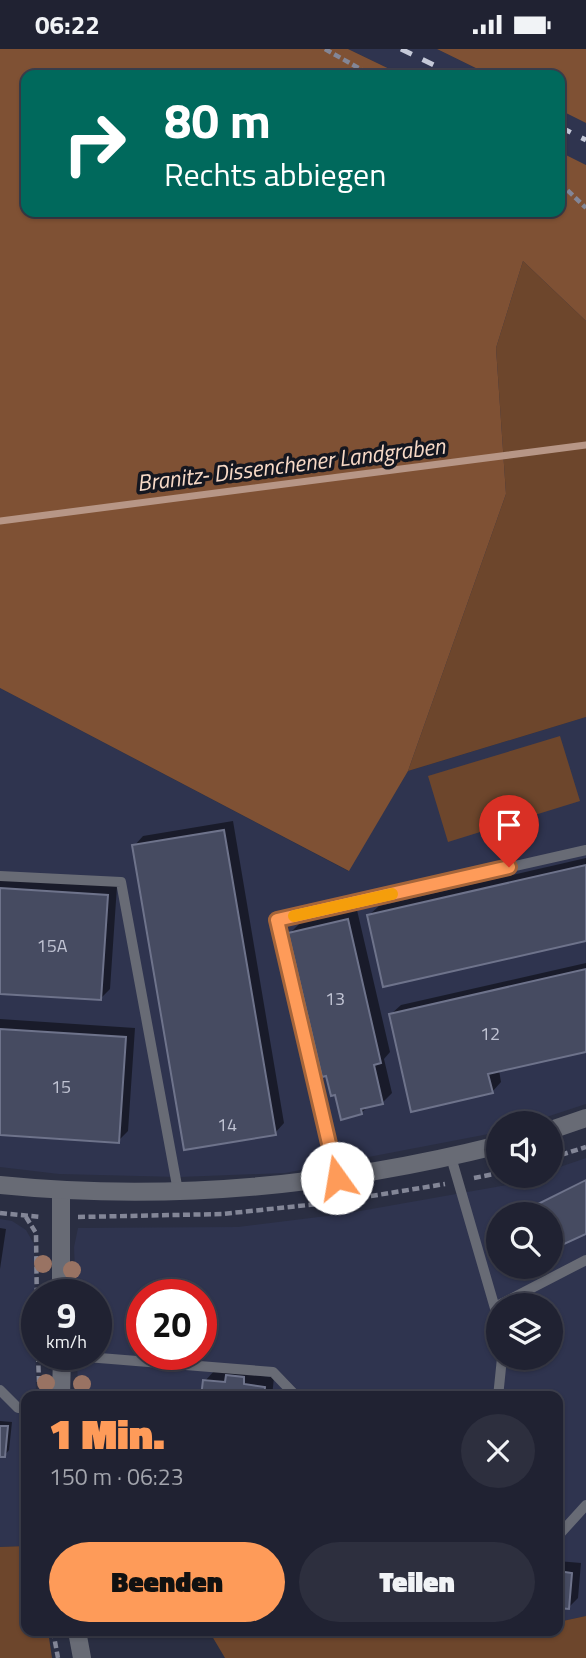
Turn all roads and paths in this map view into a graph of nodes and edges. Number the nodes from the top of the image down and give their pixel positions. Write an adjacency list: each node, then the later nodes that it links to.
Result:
1 (325, 49): 2 (path)
2 (362, 70)
3 (565, 188): 4 (path)
4 (586, 208)
5 (586, 850): 13 (lane)
6 (0, 876): 16 (lane)
7 (586, 1118): 8 (street)
8 (563, 1126)
9 (586, 1147): 11 (path)
10 (486, 1148): 12 (street)
11 (563, 1155)
12 (451, 1157): 13 (street); 21 (lane)
13 (337, 1178): 16 (street)
14 (0, 1185): 15 (street)
15 (61, 1190): 16 (street); 20 (street)
16 (177, 1192)
17 (26, 1216): 19 (path)
18 (586, 1260): 22 (lane)
19 (37, 1279)
20 (61, 1279)
21 (491, 1293)
22 (522, 1293)
23 (112, 1359): 30 (lane)
24 (38, 1370): 27 (path)
25 (62, 1370): 29 (street)
26 (501, 1370): 31 (lane)
27 (39, 1386)
28 (0, 1390): 32 (lane)
29 (61, 1391)
30 (291, 1391)
31 (499, 1391)
32 (21, 1408)
33 (586, 1505): 34 (lane)
34 (563, 1530)
35 (54, 1636): 37 (path)
36 (79, 1636): 38 (street)
37 (58, 1658)
38 (82, 1658)

